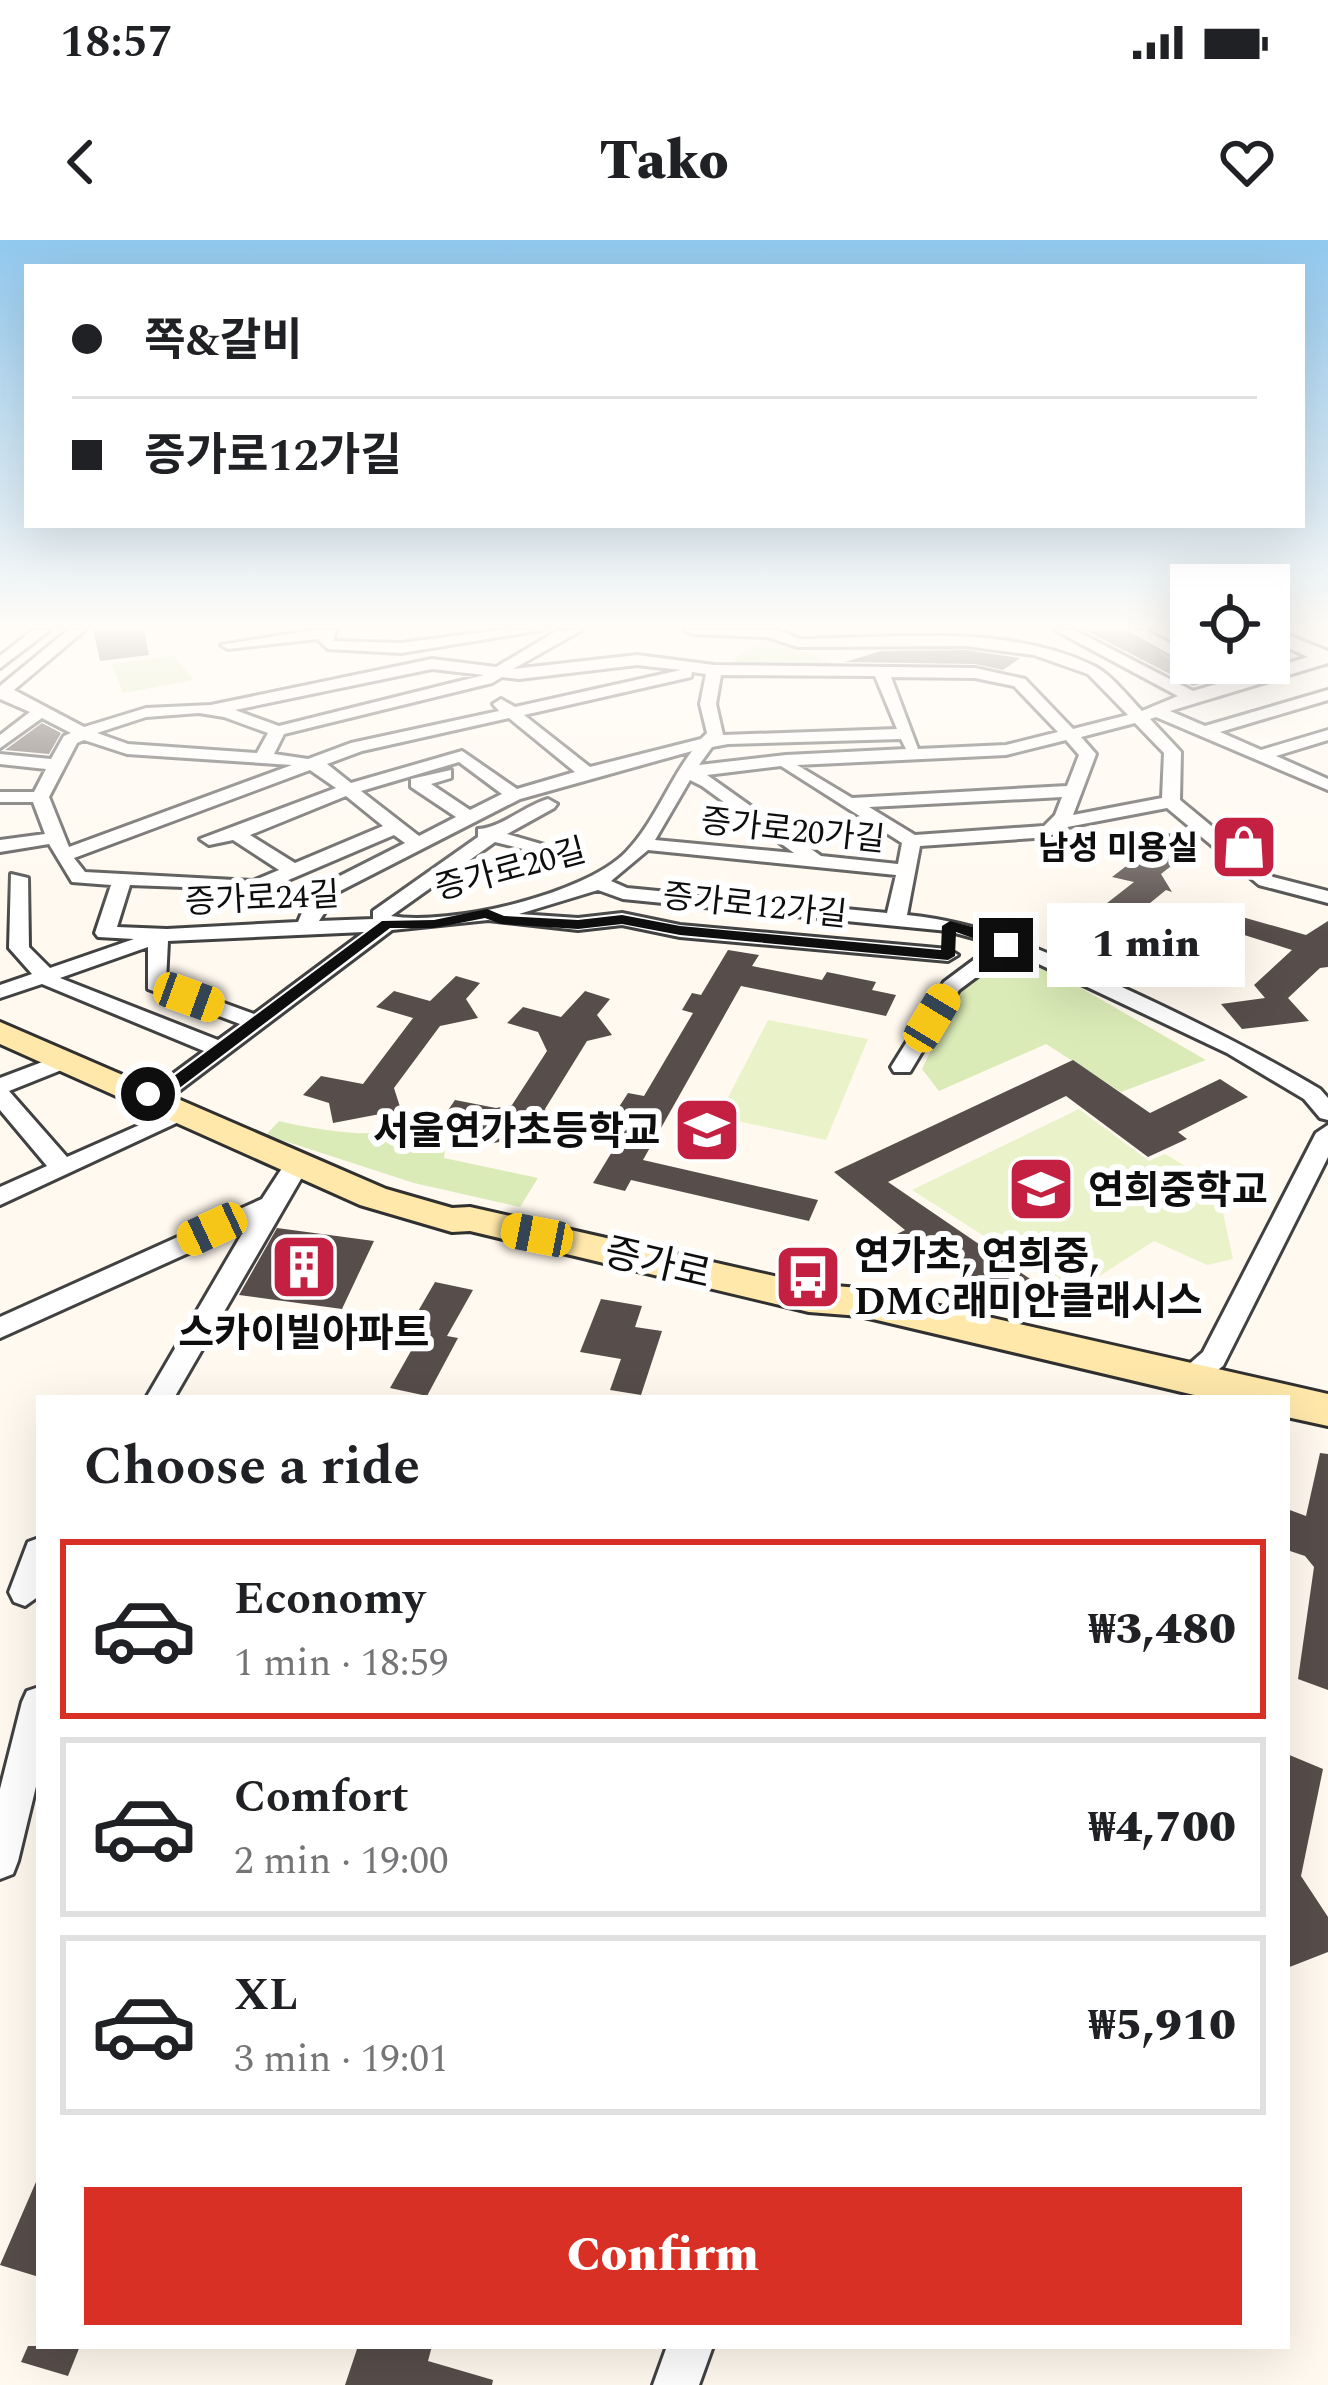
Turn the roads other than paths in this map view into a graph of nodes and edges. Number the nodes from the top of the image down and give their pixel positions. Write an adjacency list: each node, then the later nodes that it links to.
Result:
1 (78, 730): 14 (street)
2 (92, 730): 14 (street)
3 (277, 730): 21 (street)
4 (429, 730): 25 (street)
5 (532, 730): 28 (street)
6 (714, 730): 18 (street, 증가로20길)
7 (905, 730): 15 (street)
8 (1068, 730): 16 (street)
9 (1086, 730): 16 (street)
10 (1158, 730): 35 (street)
11 (1197, 730): 13 (street)
12 (1209, 730): 13 (street)
13 (1203, 732): 19 (street)
14 (84, 733): 21 (street); 26 (street)
15 (907, 734): 18 (street); 20 (street)
16 (1072, 734): 20 (street); 31 (street)
17 (1328, 735): 19 (street)
18 (706, 742): 27 (street, 증가로20길); 28 (street)
19 (1258, 756): 29 (street)
20 (917, 757): 23 (street)
21 (263, 758): 25 (street)
22 (0, 759): 26 (street)
23 (786, 760): 27 (street); 36 (street)
24 (468, 761): 30 (street); 32 (street); 38 (street)
25 (310, 764): 30 (street); 50 (street)
26 (56, 765): 34 (street)
27 (687, 772): 46 (street, 증가로20길); 49 (street)
28 (587, 773): 32 (street)
29 (1326, 782)
30 (348, 789): 40 (street); 41 (street)
31 (1072, 791): 36 (street); 39 (street)
32 (514, 795): 38 (street)
33 (0, 797): 34 (street)
34 (40, 797): 50 (street)
35 (1171, 802): 39 (street, 증가로20가길); 56 (street)
36 (850, 803): 44 (street)
37 (548, 804): 42 (street, 증가로24길)
38 (463, 820): 42 (street); 45 (street)
39 (1056, 824): 44 (street, 증가로20가길)
40 (395, 826): 45 (street); 51 (street)
41 (236, 834): 43 (street); 51 (street)
42 (494, 836): 48 (street); 61 (street, 증가로24길)
43 (209, 839)
44 (912, 841): 52 (street, 증가로20가길)
45 (417, 844): 59 (street)
46 (644, 844): 49 (street, 증가로20가길); 54 (street, 증가로20길)
47 (0, 846): 50 (street)
48 (568, 858)
49 (818, 861): 52 (street, 증가로20가길)
50 (42, 867): 53 (street); 65 (street)
51 (292, 870): 55 (street)
52 (905, 870): 60 (street, 증가로12가길)
53 (122, 880): 57 (street); 57 (street)
54 (599, 883): 58 (street, 증가로20길); 60 (street, 증가로12가길)
55 (257, 886): 57 (street); 59 (street)
56 (1328, 897)
57 (155, 912): 59 (street, 증가로24길); 65 (street, 증가로24길); 68 (street)
58 (487, 913): 61 (street, 증가로20길); 64 (street, 증가로12가길)
59 (310, 917): 61 (street, 증가로24길)
60 (896, 919): 62 (street, 증가로12가길)
61 (387, 924): 68 (street, 증가로20길)
62 (950, 926): 63 (street, 증가로12가길); 64 (street)
63 (1005, 940): 66 (street); 75 (street, 증가로12가길)
64 (948, 956): 66 (street)
65 (45, 976): 67 (street, 증가로24길); 70 (street)
66 (951, 986): 72 (street)
67 (0, 992)
68 (256, 1022): 70 (street, 증가로20길)
69 (0, 1032): 71 (main road, 증가로)
70 (220, 1049): 74 (street, 증가로20길)
71 (66, 1060): 73 (street); 74 (main road, 증가로)
72 (902, 1067)
73 (0, 1090): 78 (street)
74 (171, 1106): 77 (main road, 증가로); 78 (street, 증가로20길)
75 (1328, 1113)
76 (1328, 1133): 82 (street)
77 (297, 1165): 80 (street); 82 (main road, 증가로)
78 (63, 1169): 79 (street, 증가로20길)
79 (0, 1197)
80 (271, 1205): 81 (street); 83 (street)
81 (0, 1328)
82 (1185, 1380): 84 (main road, 증가로)
83 (162, 1395)
84 (1258, 1395)
85 (1290, 1402): 86 (main road)
86 (1328, 1410)
87 (36, 1558): 88 (street)
88 (21, 1592)
89 (36, 1712): 90 (street)
90 (6, 1814): 91 (street)
91 (0, 1861)
92 (690, 2349): 93 (street)
93 (676, 2385)

